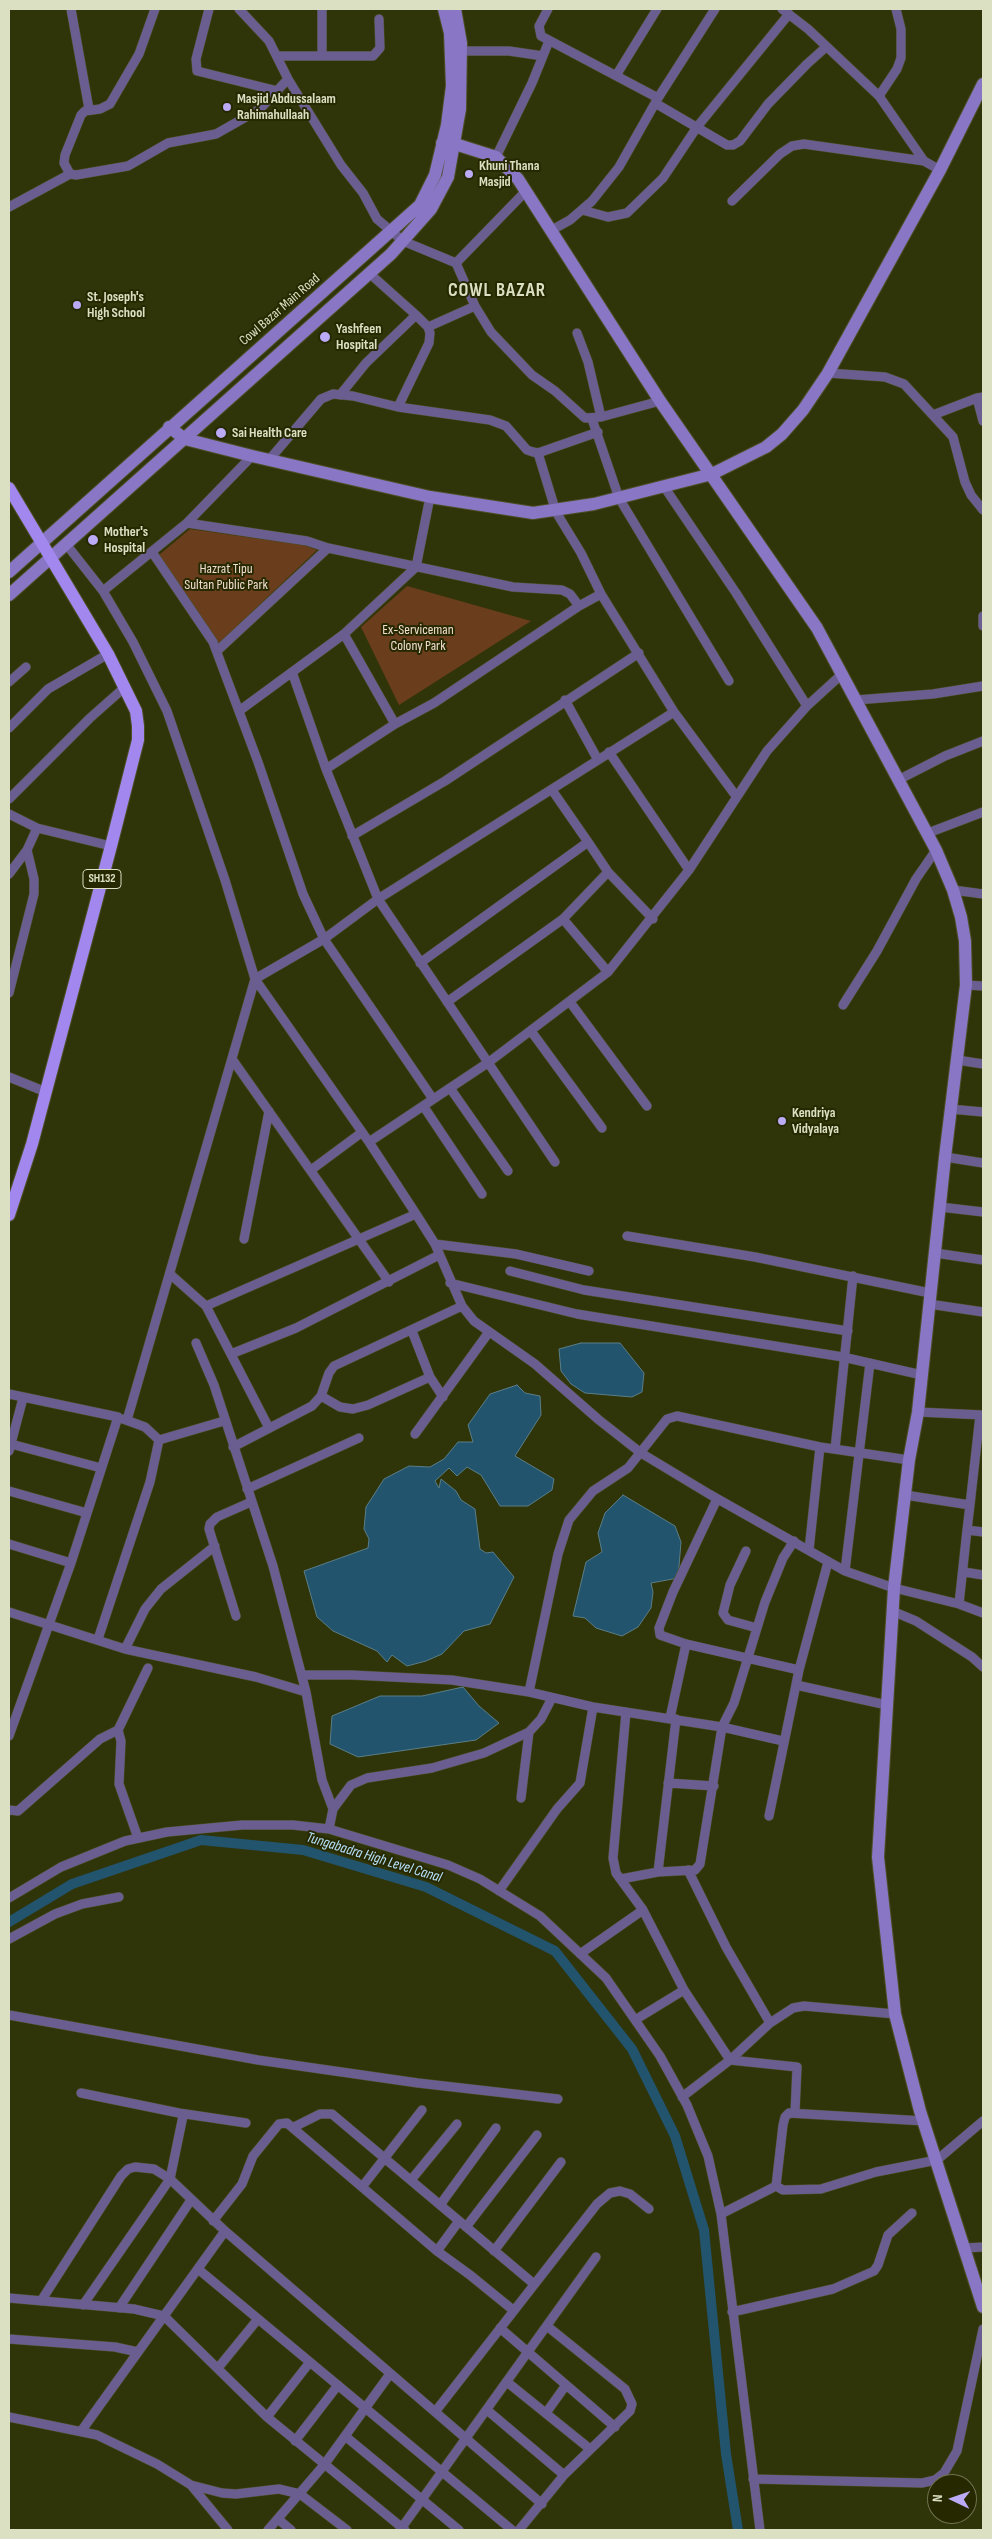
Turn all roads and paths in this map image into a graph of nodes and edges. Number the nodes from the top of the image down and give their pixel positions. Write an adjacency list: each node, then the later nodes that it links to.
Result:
1 (71, 9): 27 (street)
2 (155, 9): 27 (street)
3 (209, 9): 23 (street)
4 (239, 9): 17 (street)
5 (322, 9): 18 (street)
6 (444, 9): 29 (street, Cowl Bazar Main Road)
7 (455, 9): 16 (street)
8 (548, 9): 14 (street)
9 (657, 9): 20 (street)
10 (715, 9): 25 (street)
11 (896, 9): 24 (street)
12 (786, 12): 15 (street); 28 (street)
13 (379, 19): 18 (street)
14 (549, 41): 19 (street); 20 (street)
15 (826, 47): 24 (street); 28 (street)
16 (461, 51): 19 (street); 29 (street)
17 (278, 56): 18 (street); 21 (street)
18 (322, 56)
19 (543, 56): 30 (street)
20 (617, 74): 25 (street)
21 (288, 79): 23 (street); 38 (street)
22 (983, 84): 26 (street)
23 (278, 91): 33 (street)
24 (879, 96): 31 (street)
25 (656, 100): 28 (street); 37 (street)
26 (979, 103): 32 (street)
27 (89, 109): 33 (street)
28 (697, 127): 37 (street)
29 (449, 144): 30 (street); 38 (street, Cowl Bazar Main Road); 40 (street)
30 (496, 157): 34 (street)
31 (924, 161): 32 (street); 35 (street)
32 (940, 170): 47 (street)
33 (70, 174): 36 (street)
34 (525, 192): 39 (street); 41 (street)
35 (732, 201)
36 (9, 206)
37 (582, 210): 39 (street)
38 (391, 231): 40 (street); 55 (street, Cowl Bazar Main Road)
39 (550, 231): 50 (street)
40 (403, 241): 41 (street); 42 (street)
41 (456, 263): 43 (street)
42 (369, 273): 44 (street); 57 (street)
43 (475, 306): 45 (street); 53 (street)
44 (416, 315): 45 (street); 48 (street)
45 (428, 327): 51 (street)
46 (577, 333): 53 (street)
47 (828, 373): 52 (street); 61 (street)
48 (340, 395): 51 (street); 60 (street)
49 (980, 398): 52 (street); 54 (street)
50 (660, 401): 53 (street); 61 (street)
51 (398, 407): 58 (street)
52 (933, 415): 66 (street)
53 (597, 418): 56 (street)
54 (983, 421)
55 (170, 427): 57 (street); 69 (street, Cowl Bazar Main Road)
56 (598, 432): 58 (street); 65 (street)
57 (185, 439): 59 (street); 70 (street)
58 (538, 452): 67 (street)
59 (252, 456): 60 (street); 68 (street)
60 (269, 460): 64 (street)
61 (712, 474): 63 (street); 88 (street)
62 (9, 488): 69 (main road, SH132)
63 (665, 488): 65 (street); 95 (street)
64 (430, 496): 67 (street); 74 (street)
65 (619, 498): 67 (street); 89 (street)
66 (983, 510)
67 (556, 512): 77 (street)
68 (187, 523): 71 (street); 72 (street)
69 (39, 542): 73 (main road, SH132); 75 (street, Cowl Bazar Main Road)
70 (66, 544): 73 (street); 76 (street)
71 (328, 548): 74 (street); 83 (street)
72 (152, 552): 76 (street); 83 (street)
73 (49, 558): 78 (street); 85 (main road, SH132)
74 (416, 567): 79 (street); 82 (street)
75 (9, 572)
76 (104, 590): 128 (street)
77 (601, 594): 79 (street); 84 (street)
78 (9, 595)
79 (579, 606): 98 (street)
80 (983, 616): 81 (street)
81 (983, 626)
82 (344, 634): 87 (street); 98 (street)
83 (217, 651): 96 (street)
84 (639, 653): 93 (street); 97 (street)
85 (108, 654): 92 (main road, SH132); 99 (street)
86 (26, 667): 90 (street)
87 (292, 672): 96 (street); 103 (street)
88 (842, 674): 94 (street); 95 (street)
89 (729, 681)
90 (9, 682)
91 (983, 686): 94 (street)
92 (125, 687): 107 (street); 114 (main road, SH132)
93 (565, 700): 102 (street); 112 (street)
94 (856, 700): 104 (street)
95 (807, 706): 106 (street)
96 (239, 711): 125 (street)
97 (674, 712): 101 (street); 106 (street)
98 (395, 724): 103 (street)
99 (9, 728)
100 (983, 741): 104 (street)
101 (610, 752): 102 (street); 117 (street)
102 (598, 760): 105 (street)
103 (326, 769): 112 (street)
104 (900, 779): 111 (street)
105 (552, 790): 113 (street); 122 (street)
106 (736, 796): 117 (street)
107 (9, 799)
108 (983, 812): 111 (street)
109 (9, 814): 110 (street)
110 (37, 828): 114 (street); 115 (street)
111 (928, 833): 116 (street)
112 (352, 836): 122 (street)
113 (588, 842): 118 (street); 126 (street)
114 (111, 846): 142 (main road, SH132)
115 (27, 850): 119 (street); 131 (street)
116 (936, 850): 120 (street); 134 (street)
117 (689, 870): 123 (street)
118 (608, 872): 123 (street); 124 (street)
119 (9, 874)
120 (953, 890): 121 (street); 129 (street)
121 (983, 894)
122 (378, 899): 125 (street); 126 (street)
123 (653, 918): 127 (street)
124 (563, 919): 127 (street); 132 (street)
125 (324, 938): 128 (street); 143 (street)
126 (420, 963): 132 (street)
127 (608, 972): 133 (street)
128 (255, 979): 136 (street); 150 (street)
129 (966, 985): 130 (street); 137 (street)
130 (983, 986)
131 (9, 993)
132 (447, 1002): 138 (street)
133 (570, 1002): 135 (street); 144 (street)
134 (843, 1005)
135 (531, 1031): 138 (street); 149 (street)
136 (232, 1059): 147 (street); 171 (street)
137 (956, 1060): 139 (street); 146 (street)
138 (489, 1062): 141 (street); 153 (street)
139 (983, 1064)
140 (9, 1078): 142 (street)
141 (450, 1088): 143 (street); 156 (street)
142 (46, 1092): 161 (main road, SH132)
143 (433, 1099): 145 (street)
144 (647, 1106)
145 (424, 1107): 151 (street); 157 (street)
146 (950, 1109): 148 (street); 152 (street)
147 (269, 1111): 155 (street); 163 (street)
148 (983, 1112)
149 (602, 1128)
150 (361, 1133): 151 (street); 155 (street)
151 (369, 1142): 160 (street)
152 (945, 1158): 154 (street); 158 (street)
153 (556, 1162)
154 (983, 1163)
155 (311, 1170): 164 (street)
156 (508, 1171)
157 (482, 1194)
158 (940, 1207): 159 (street); 166 (street)
159 (983, 1212)
160 (416, 1214): 164 (street); 165 (street)
161 (9, 1215)
162 (628, 1236): 172 (street)
163 (244, 1239)
164 (360, 1240): 173 (street); 176 (street)
165 (434, 1244): 167 (street); 170 (street)
166 (935, 1253): 168 (street); 175 (street)
167 (439, 1255): 173 (street); 174 (street)
168 (983, 1260)
169 (510, 1271): 180 (street)
170 (589, 1271)
171 (170, 1274): 176 (street); 194 (street)
172 (853, 1276): 175 (street); 180 (street)
173 (389, 1282): 183 (street)
174 (450, 1283): 177 (street); 184 (street)
175 (930, 1298): 178 (street); 186 (street)
176 (206, 1306): 183 (street)
177 (462, 1306): 179 (street); 181 (street)
178 (983, 1312)
179 (412, 1331): 187 (street); 189 (street)
180 (848, 1331): 184 (street)
181 (489, 1332): 190 (street); 205 (street)
182 (196, 1343): 195 (street)
183 (231, 1354): 196 (street)
184 (843, 1357): 185 (street); 203 (street)
185 (870, 1363): 186 (street); 204 (street)
186 (922, 1374): 192 (street)
187 (430, 1377): 189 (street); 190 (street)
188 (9, 1394): 191 (street)
189 (321, 1396): 196 (street)
190 (443, 1397): 197 (street)
191 (23, 1398): 194 (street); 201 (street)
192 (918, 1412): 193 (street); 206 (street)
193 (982, 1415): 213 (street)
194 (122, 1419): 199 (street); 207 (street)
195 (224, 1421): 199 (street); 200 (street)
196 (269, 1428): 200 (street)
197 (415, 1434)
198 (359, 1438): 208 (street)
199 (159, 1440): 235 (street)
200 (233, 1446): 208 (street)
201 (10, 1447): 207 (street)
202 (820, 1447): 203 (street); 205 (street); 220 (street)
203 (835, 1448): 204 (street)
204 (860, 1452): 206 (street); 224 (street)
205 (641, 1453): 211 (street); 245 (street)
206 (909, 1460): 210 (street)
207 (102, 1468): 214 (street)
208 (247, 1489): 212 (street)
209 (9, 1491): 214 (street)
210 (905, 1495): 213 (street); 227 (street)
211 (717, 1499): 217 (street); 236 (street)
212 (251, 1502): 219 (street); 242 (street)
213 (970, 1505): 215 (street)
214 (88, 1513): 223 (street)
215 (967, 1530): 216 (street); 225 (street)
216 (983, 1532)
217 (794, 1541): 220 (street); 234 (street)
218 (9, 1544): 223 (street)
219 (215, 1546): 232 (street); 237 (street)
220 (809, 1550): 222 (street)
221 (746, 1551): 234 (street)
222 (828, 1562): 224 (street); 241 (street)
223 (71, 1563): 233 (street)
224 (844, 1570): 227 (street)
225 (964, 1572): 226 (street); 228 (street)
226 (983, 1575)
227 (894, 1588): 228 (street); 229 (street)
228 (959, 1604): 231 (street)
229 (892, 1611): 240 (street); 247 (street)
230 (9, 1612): 233 (street)
231 (983, 1613)
232 (236, 1616)
233 (48, 1623): 235 (street); 254 (street)
234 (757, 1628): 238 (street)
235 (98, 1639): 237 (street)
236 (686, 1644): 238 (street); 250 (street)
237 (125, 1648): 244 (street)
238 (749, 1660): 241 (street); 251 (street)
239 (148, 1668): 252 (street)
240 (983, 1668)
241 (799, 1670): 243 (street)
242 (302, 1675): 244 (street); 245 (street)
243 (796, 1685): 247 (street); 255 (street)
244 (306, 1692): 260 (street)
245 (529, 1692): 246 (street)
246 (552, 1698): 248 (street); 253 (street)
247 (887, 1705): 274 (street)
248 (593, 1707): 249 (street); 267 (street)
249 (626, 1712): 250 (street); 266 (street)
250 (673, 1719): 251 (street); 256 (street)
251 (722, 1727): 255 (street); 257 (street)
252 (118, 1730): 259 (street); 263 (street)
253 (529, 1732): 258 (street); 260 (street)
254 (9, 1736)
255 (783, 1741): 261 (street)
256 (668, 1783): 257 (street); 265 (street)
257 (714, 1786): 264 (street)
258 (521, 1798)
259 (9, 1810)
260 (333, 1810): 262 (street)
261 (769, 1816)
262 (329, 1829): 263 (street); 267 (street)
263 (138, 1838): 269 (street)
264 (688, 1870): 265 (street); 277 (street)
265 (658, 1872): 266 (street)
266 (621, 1879): 270 (street)
267 (499, 1891): 272 (street)
268 (120, 1897): 271 (street)
269 (9, 1898)
270 (643, 1910): 272 (street); 273 (street)
271 (9, 1938)
272 (580, 1954): 276 (street)
273 (684, 1990): 276 (street); 278 (street)
274 (895, 2014): 277 (street); 286 (street)
275 (9, 2015): 281 (street)
276 (635, 2020): 280 (street)
277 (770, 2024): 278 (street)
278 (730, 2060): 280 (street); 283 (street)
279 (81, 2093): 284 (street)
280 (682, 2097): 303 (street)
281 (558, 2099)
282 (422, 2110): 292 (street)
283 (795, 2112): 286 (street); 297 (street)
284 (179, 2113): 287 (street); 295 (street)
285 (983, 2121): 293 (street)
286 (924, 2122): 293 (street)
287 (246, 2123)
288 (456, 2124): 296 (street)
289 (294, 2127): 292 (street); 298 (street); 304 (street)
290 (496, 2128): 300 (street)
291 (537, 2135): 305 (street)
292 (386, 2159): 296 (street); 298 (street)
293 (937, 2160): 297 (street); 308 (street)
294 (561, 2162): 310 (street)
295 (170, 2179): 299 (street); 315 (street); 316 (street)
296 (411, 2180): 300 (street)
297 (776, 2186): 303 (street)
298 (362, 2187): 309 (street)
299 (191, 2200): 304 (street); 318 (street)
300 (440, 2204): 305 (street)
301 (649, 2209): 313 (street)
302 (912, 2213): 320 (street)
303 (720, 2214): 320 (street)
304 (213, 2221): 306 (street)
305 (462, 2224): 309 (street); 310 (street)
306 (225, 2232): 312 (street); 331 (street)
307 (983, 2247): 308 (street)
308 (965, 2248): 317 (street)
309 (437, 2251): 319 (street)
310 (494, 2251): 313 (street)
311 (596, 2257): 323 (street)
312 (198, 2268): 321 (street); 322 (street)
313 (534, 2284): 319 (street)
314 (9, 2298): 315 (street)
315 (41, 2301): 316 (street)
316 (84, 2305): 318 (street)
317 (983, 2307)
318 (119, 2308): 321 (street)
319 (513, 2310): 324 (street)
320 (732, 2312): 350 (street)
321 (164, 2316): 327 (street); 330 (street)
322 (258, 2319): 329 (street); 330 (street)
323 (547, 2326): 328 (street); 341 (street)
324 (500, 2328): 328 (street); 337 (street)
325 (983, 2329): 350 (street)
326 (9, 2339): 327 (street)
327 (138, 2352): 342 (street)
328 (528, 2353): 332 (street); 334 (street)
329 (310, 2362): 333 (street); 340 (street)
330 (218, 2368): 340 (street)
331 (390, 2374): 335 (street); 337 (street)
332 (507, 2382): 336 (street); 338 (street)
333 (338, 2385): 335 (street); 345 (street)
334 (566, 2385): 338 (street); 341 (street)
335 (366, 2408): 343 (street); 348 (street)
336 (487, 2410): 344 (street); 349 (street)
337 (435, 2412): 344 (street)
338 (546, 2413): 346 (street)
339 (9, 2417): 342 (street)
340 (267, 2417): 345 (street)
341 (615, 2427): 346 (street)
342 (82, 2430): 351 (street)
343 (345, 2436): 347 (street); 353 (street)
344 (466, 2439): 348 (street); 354 (street)
345 (295, 2441): 347 (street)
346 (590, 2449): 349 (street)
347 (324, 2466): 352 (street); 356 (street)
348 (442, 2472): 353 (street); 362 (street)
349 (564, 2475): 354 (street)
350 (753, 2479): 364 (street)
351 (190, 2485): 352 (street); 357 (street)
352 (300, 2494): 355 (street); 360 (street)
353 (422, 2499): 356 (street); 361 (street)
354 (542, 2504): 363 (street)
355 (278, 2520): 358 (street); 359 (street)
356 (402, 2529)
357 (228, 2530)
358 (268, 2530)
359 (291, 2530)
360 (348, 2530)
361 (459, 2530)
362 (512, 2530)
363 (519, 2530)
364 (760, 2530)

